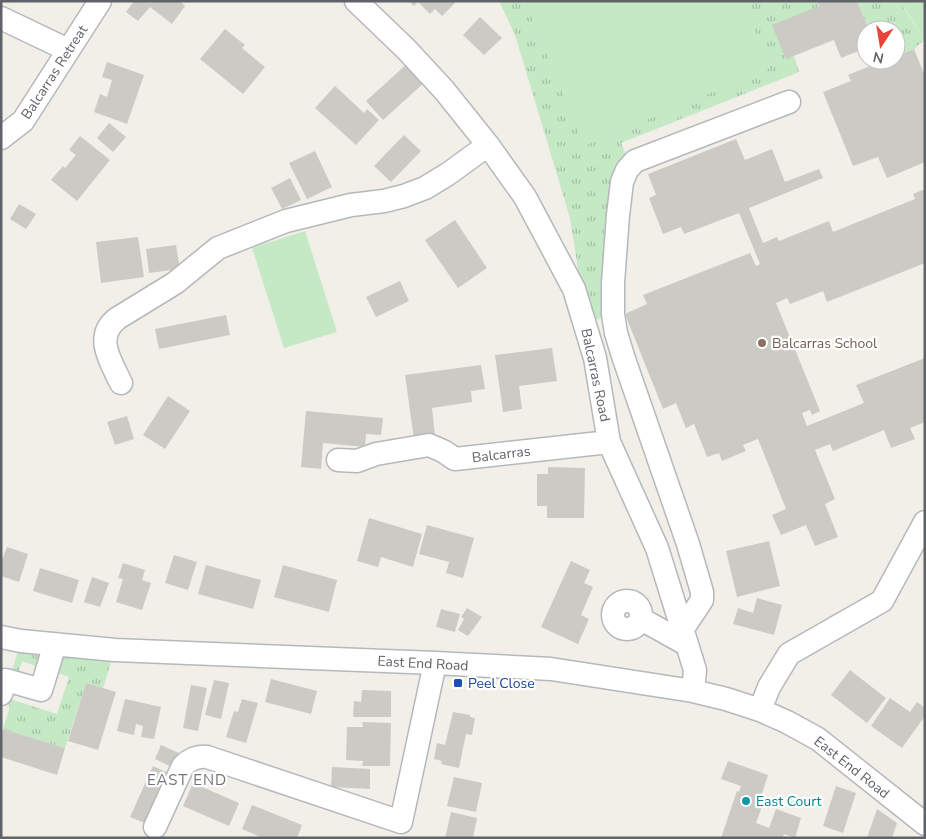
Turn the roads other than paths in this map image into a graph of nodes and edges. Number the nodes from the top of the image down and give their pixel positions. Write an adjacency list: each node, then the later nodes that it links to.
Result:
1 (100, 1): 4 (street, Balcarras Retreat)
2 (356, 1): 7 (street, Balcarras Road)
3 (1, 18): 4 (street)
4 (68, 50): 6 (street, Balcarras Retreat)
5 (789, 102): 8 (street)
6 (1, 138)
7 (488, 145): 9 (street, Balcarras Road); 10 (street)
8 (616, 333): 9 (street); 16 (street)
9 (589, 336): 11 (street, Balcarras Road)
10 (122, 383)
11 (609, 442): 12 (street, Balcarras); 16 (street, Balcarras Road)
12 (338, 460)
13 (925, 522): 21 (street)
14 (640, 619): 16 (street)
15 (1, 636): 17 (street, East End Road)
16 (684, 637): 19 (street, Balcarras Road)
17 (55, 644): 18 (street, East End Road); 20 (street)
18 (435, 663): 19 (street, East End Road); 23 (street)
19 (693, 691): 21 (street, East End Road)
20 (1, 694)
21 (760, 710): 22 (street, East End Road)
22 (925, 824)
23 (155, 827)

